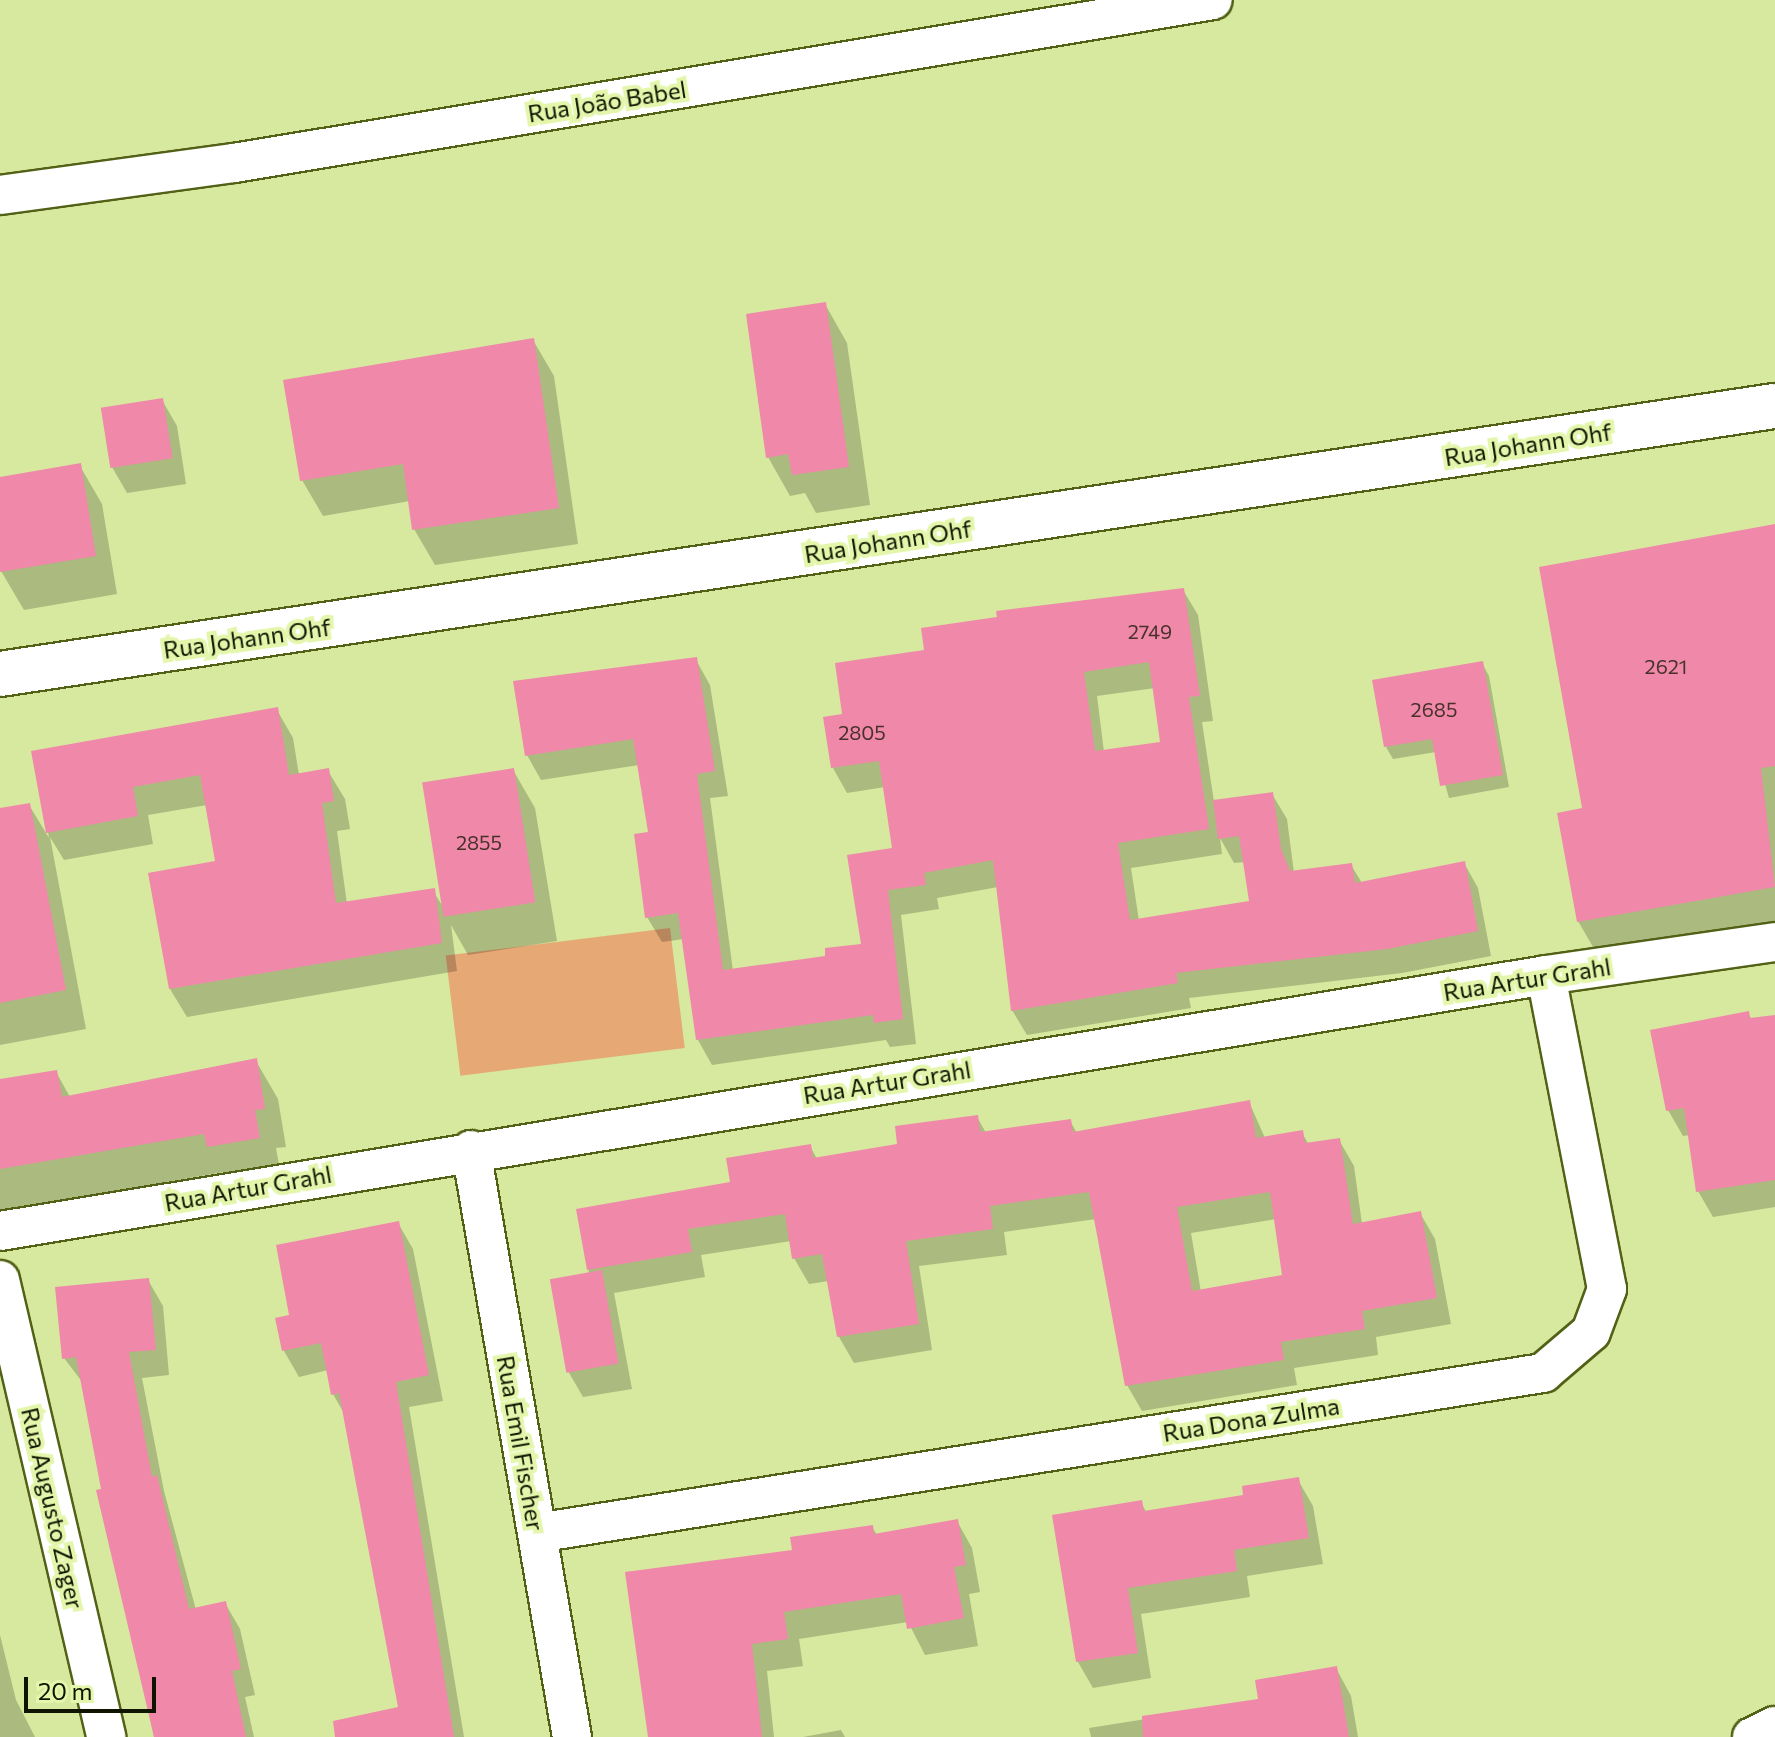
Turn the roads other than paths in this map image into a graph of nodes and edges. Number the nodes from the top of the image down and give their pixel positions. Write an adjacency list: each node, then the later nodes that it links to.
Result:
1 (1213, 0): 2 (street, Rua João Babel)
2 (0, 195)
3 (1775, 406): 4 (main road, Rua Johann Ohf)
4 (0, 674)
5 (1775, 942): 6 (street, Rua Artur Grahl)
6 (1546, 975): 7 (street, Rua Artur Grahl); 10 (street, Rua Dona Zulma)
7 (471, 1150): 8 (street, Rua Artur Grahl); 10 (street, Rua Emil Fischer)
8 (0, 1231)
9 (0, 1280): 12 (street, Rua Augusto Zager)
10 (537, 1533): 13 (street, Rua Emil Fischer)
11 (1775, 1726): 14 (street)
12 (106, 1737)
13 (572, 1737)
14 (1752, 1737)

